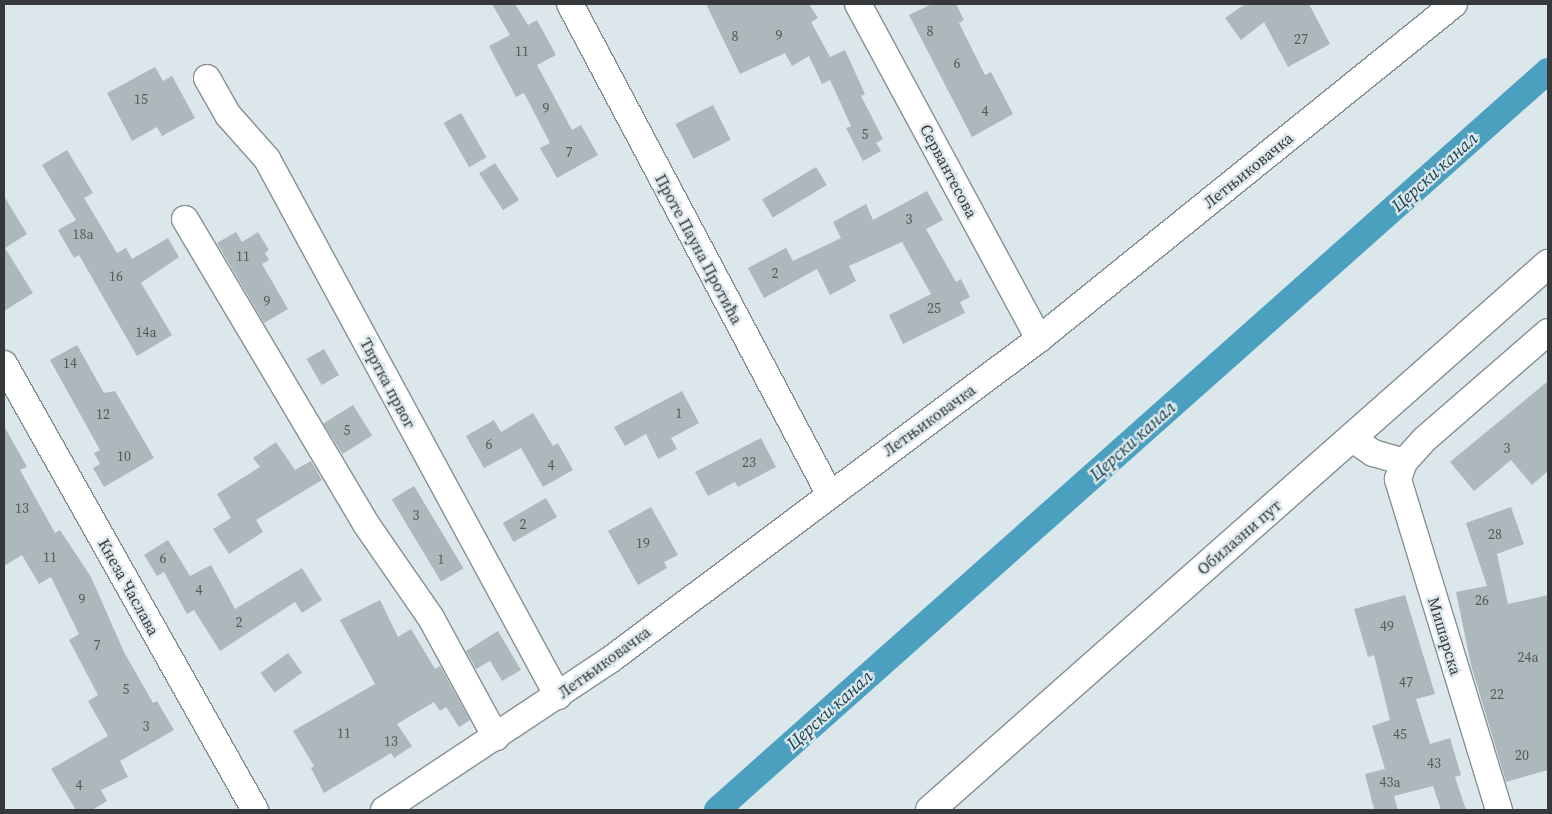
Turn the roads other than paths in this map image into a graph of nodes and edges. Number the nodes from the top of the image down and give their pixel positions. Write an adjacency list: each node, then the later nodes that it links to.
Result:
1 (570, 4): 12 (street, Проте Пауна Протића)
2 (858, 4): 8 (street, Сервантесова)
3 (1454, 4): 8 (street, Летњиковачка)
4 (207, 78): 13 (street, Твртка првог)
5 (184, 219): 14 (street)
6 (1548, 264): 10 (main road, Обилазни пут)
7 (1548, 332): 11 (street)
8 (1039, 339): 12 (street, Летњиковачка)
9 (4, 364): 15 (street, Кнеза Часлава)
10 (1351, 438): 11 (street); 17 (main road, Обилазни пут)
11 (1404, 462): 18 (street, Мишарска)
12 (829, 494): 13 (street, Летњиковачка)
13 (558, 696): 14 (street, Летњиковачка)
14 (496, 738): 16 (street, Летњиковачка)
15 (255, 810)
16 (384, 810)
17 (930, 810)
18 (1499, 810)

